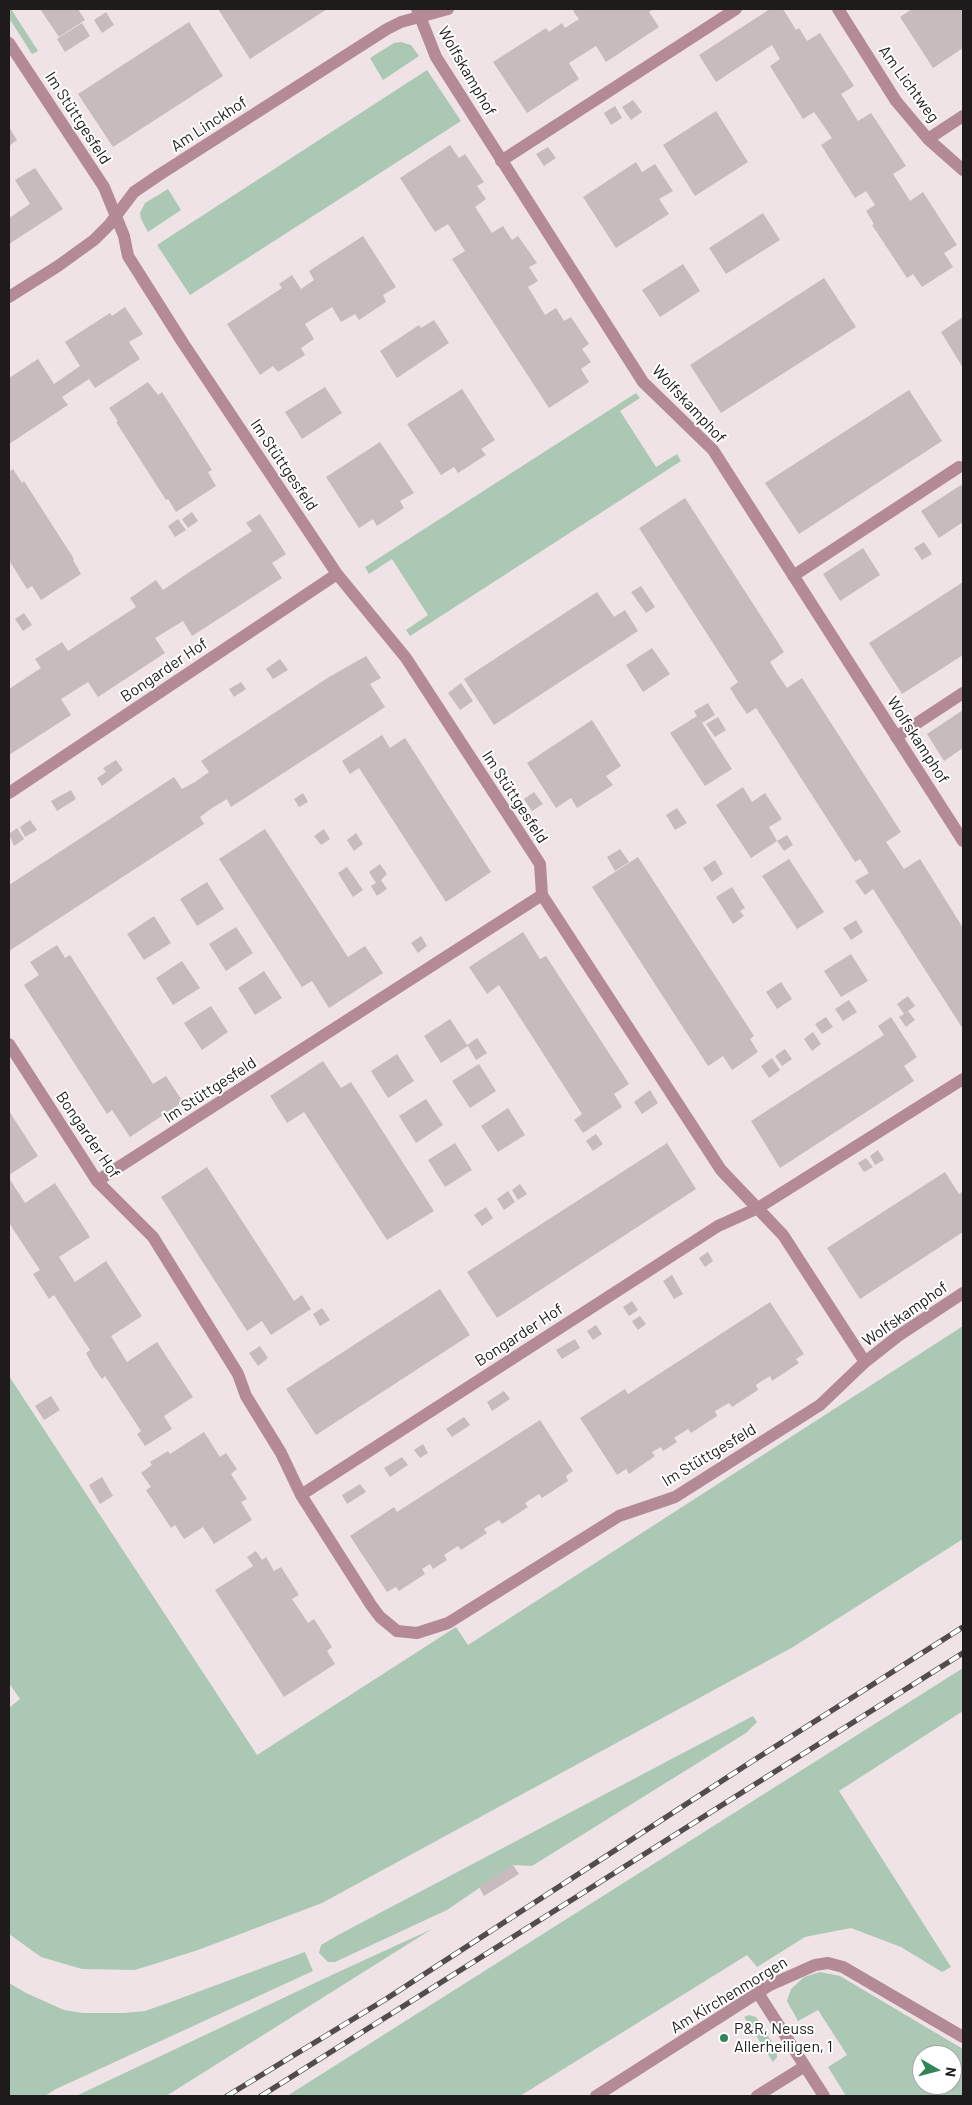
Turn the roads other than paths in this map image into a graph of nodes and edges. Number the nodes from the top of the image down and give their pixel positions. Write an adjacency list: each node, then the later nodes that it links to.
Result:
1 (448, 9): 4 (street, Am Linckhof)
2 (736, 9): 8 (street)
3 (838, 9): 7 (street, Am Lichtweg)
4 (418, 13): 8 (street, Wolfskamphof); 10 (street, Am Linckhof)
5 (9, 43): 10 (street, Im Stüttgesfeld)
6 (963, 116): 7 (street)
7 (928, 139): 9 (street, Am Lichtweg)
8 (501, 161): 14 (street, Wolfskamphof)
9 (963, 170)
10 (116, 217): 11 (street, Am Linckhof); 13 (street, Im Stüttgesfeld)
11 (9, 297)
12 (958, 467): 14 (street)
13 (337, 574): 17 (street, Bongarder Hof); 19 (street, Im Stüttgesfeld)
14 (793, 576): 16 (street, Wolfskamphof)
15 (963, 693): 16 (street)
16 (896, 737): 18 (street, Wolfskamphof)
17 (9, 793)
18 (963, 841)
19 (542, 896): 22 (street, Im Stüttgesfeld); 23 (street, Im Stüttgesfeld)
20 (9, 1044): 22 (street, Bongarder Hof)
21 (963, 1079): 23 (street)
22 (97, 1181): 26 (street, Bongarder Hof)
23 (758, 1208): 25 (street, Im Stüttgesfeld); 26 (street, Bongarder Hof)
24 (963, 1293): 25 (street, Wolfskamphof)
25 (865, 1362): 27 (street, Im Stüttgesfeld)
26 (301, 1494): 27 (street, Bongarder Hof)
27 (391, 1628)
28 (758, 1993): 29 (street, Am Kirchenmorgen); 30 (street); 31 (street, Am Kirchenmorgen)
29 (963, 2037)
30 (805, 2066): 32 (street); 33 (street)
31 (596, 2096)
32 (757, 2096)
33 (824, 2096)

